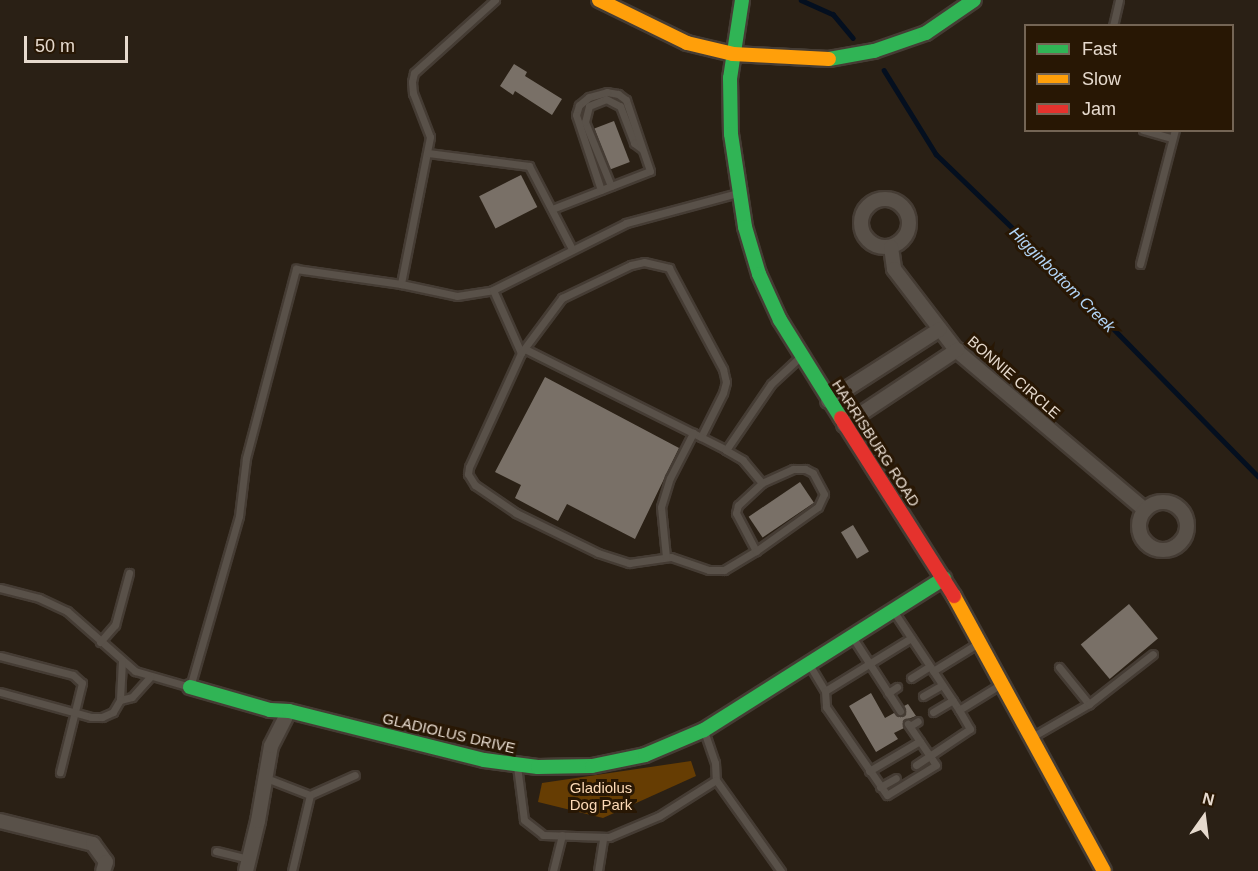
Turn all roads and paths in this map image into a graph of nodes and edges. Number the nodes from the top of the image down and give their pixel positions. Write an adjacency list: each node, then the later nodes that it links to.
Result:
1 (495, 0): 12 (lane)
2 (599, 0): 7 (street)
3 (742, 0): 7 (street, HARRISBURG ROAD)
4 (974, 0): 7 (street)
5 (1117, 1): 6 (lane)
6 (1113, 24)
7 (733, 54): 15 (street, HARRISBURG ROAD)
8 (1150, 132): 10 (lane)
9 (1173, 132): 10 (lane)
10 (1171, 138): 19 (lane)
11 (642, 149): 13 (lane); 13 (lane); 14 (lane)
12 (428, 153): 16 (lane); 20 (lane)
13 (611, 186): 14 (lane)
14 (601, 190): 16 (lane)
15 (738, 193): 18 (lane); 25 (street, HARRISBURG ROAD)
16 (552, 209): 18 (lane)
17 (891, 247): 22 (street, BONNIE CIRCLE)
18 (572, 249): 21 (lane)
19 (1140, 264)
20 (401, 284): 21 (lane); 54 (lane)
21 (493, 290): 24 (lane)
22 (940, 329): 23 (street, BONNIE CIRCLE); 26 (street)
23 (957, 350): 27 (street); 32 (street, BONNIE CIRCLE)
24 (523, 351): 28 (lane); 29 (lane); 34 (lane)
25 (801, 357): 26 (street, HARRISBURG ROAD); 30 (lane)
26 (828, 401): 27 (street, HARRISBURG ROAD)
27 (844, 425): 36 (street, HARRISBURG ROAD)
28 (693, 433): 29 (lane); 34 (lane)
29 (701, 437): 30 (lane)
30 (726, 450): 31 (lane)
31 (762, 483): 33 (lane); 33 (lane)
32 (1145, 510)
33 (756, 552): 34 (lane)
34 (666, 557)
35 (129, 573): 41 (lane)
36 (944, 578): 38 (street, GLADIOLUS DRIVE); 42 (street, HARRISBURG ROAD)
37 (0, 588): 41 (lane)
38 (892, 610): 39 (street, GLADIOLUS DRIVE); 40 (lane)
39 (852, 636): 46 (street, GLADIOLUS DRIVE); 47 (lane)
40 (911, 638): 47 (lane); 48 (lane)
41 (100, 642): 45 (lane)
42 (980, 643): 48 (lane); 52 (street, HARRISBURG ROAD)
43 (1153, 654): 62 (lane)
44 (0, 656): 66 (lane)
45 (122, 661): 50 (lane); 60 (lane)
46 (808, 664): 56 (lane); 69 (street, GLADIOLUS DRIVE)
47 (869, 664): 56 (lane); 58 (lane)
48 (932, 668): 51 (lane); 53 (lane)
49 (1059, 668): 62 (lane)
50 (150, 677): 54 (lane); 60 (lane)
51 (911, 678)
52 (1003, 683): 63 (lane); 70 (street, HARRISBURG ROAD)
53 (942, 685): 59 (lane); 61 (lane)
54 (190, 687): 64 (street, GLADIOLUS DRIVE)
55 (897, 687): 58 (lane)
56 (825, 691): 75 (lane)
57 (0, 692): 66 (lane)
58 (888, 693): 65 (lane)
59 (923, 696)
60 (120, 700): 66 (lane)
61 (953, 700): 63 (lane); 67 (lane)
62 (1089, 704): 70 (lane)
63 (959, 710): 72 (lane)
64 (288, 711): 73 (street, GLADIOLUS DRIVE); 78 (street)
65 (900, 711)
66 (75, 712): 76 (lane)
67 (933, 712)
68 (918, 721): 71 (lane)
69 (704, 730): 73 (street, GLADIOLUS DRIVE); 80 (lane)
70 (1032, 737): 93 (street, HARRISBURG ROAD)
71 (920, 741): 72 (lane); 75 (lane)
72 (930, 755): 74 (lane); 81 (lane)
73 (517, 765): 84 (lane)
74 (916, 765)
75 (869, 771): 81 (lane)
76 (60, 772)
77 (355, 775): 82 (lane)
78 (266, 778): 82 (lane); 87 (street)
79 (897, 778): 81 (lane)
80 (716, 780): 85 (lane); 92 (lane)
81 (880, 787)
82 (310, 795): 89 (lane)
83 (0, 821): 88 (street)
84 (562, 835): 85 (lane); 90 (lane)
85 (603, 837): 91 (lane)
86 (216, 851): 87 (lane)
87 (247, 865)
88 (103, 871)
89 (292, 871)
90 (553, 871)
91 (598, 871)
92 (781, 871)
93 (1104, 871)

